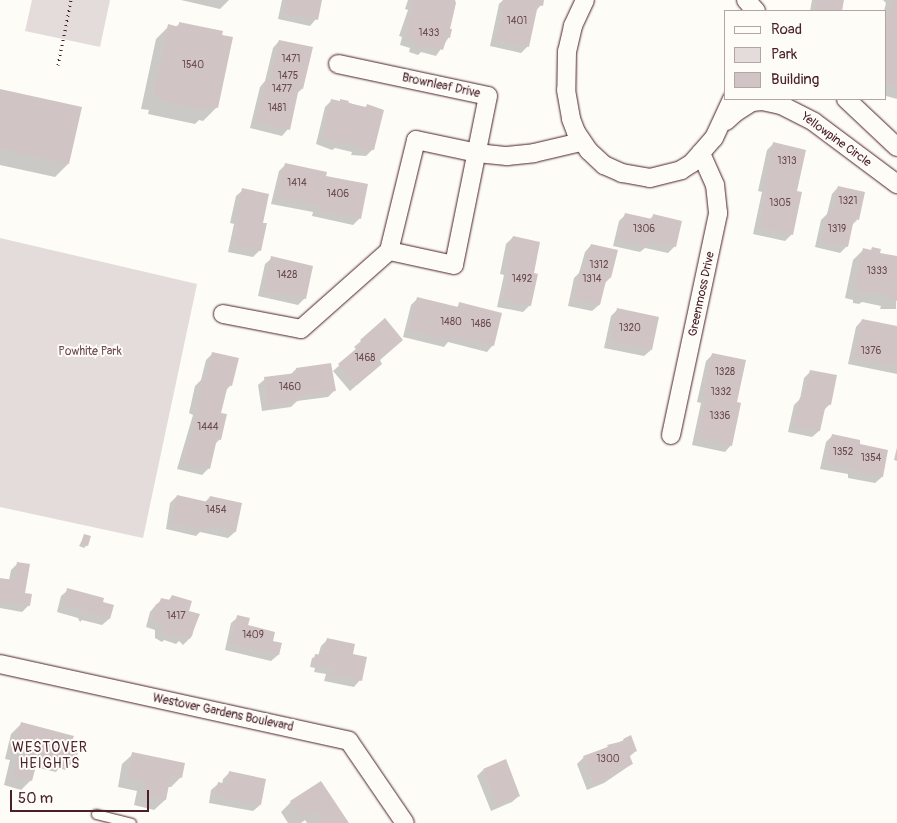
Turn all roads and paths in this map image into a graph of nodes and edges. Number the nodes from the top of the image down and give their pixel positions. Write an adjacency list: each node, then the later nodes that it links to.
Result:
1 (71, 0): 6 (path)
2 (585, 0): 10 (street, Yellowpine Circle)
3 (746, 0): 4 (street)
4 (755, 10)
5 (338, 64): 12 (street, Brownleaf Drive)
6 (58, 65)
7 (732, 100): 9 (street, Yellowpine Circle)
8 (847, 100): 11 (street)
9 (721, 127): 13 (street, Yellowpine Circle); 15 (street, Yellowpine Circle)
10 (582, 142): 12 (street); 13 (street, Yellowpine Circle)
11 (893, 143): 14 (street)
12 (477, 153): 16 (street); 16 (street, Brownleaf Drive)
13 (701, 153): 18 (street, Greenmoss Drive)
14 (897, 162)
15 (897, 184)
16 (389, 252): 17 (street)
17 (223, 314)
18 (671, 435)
19 (0, 664): 22 (street, Westover Gardens Boulevard)
20 (96, 814): 21 (lane)
21 (131, 823)
22 (405, 823)

